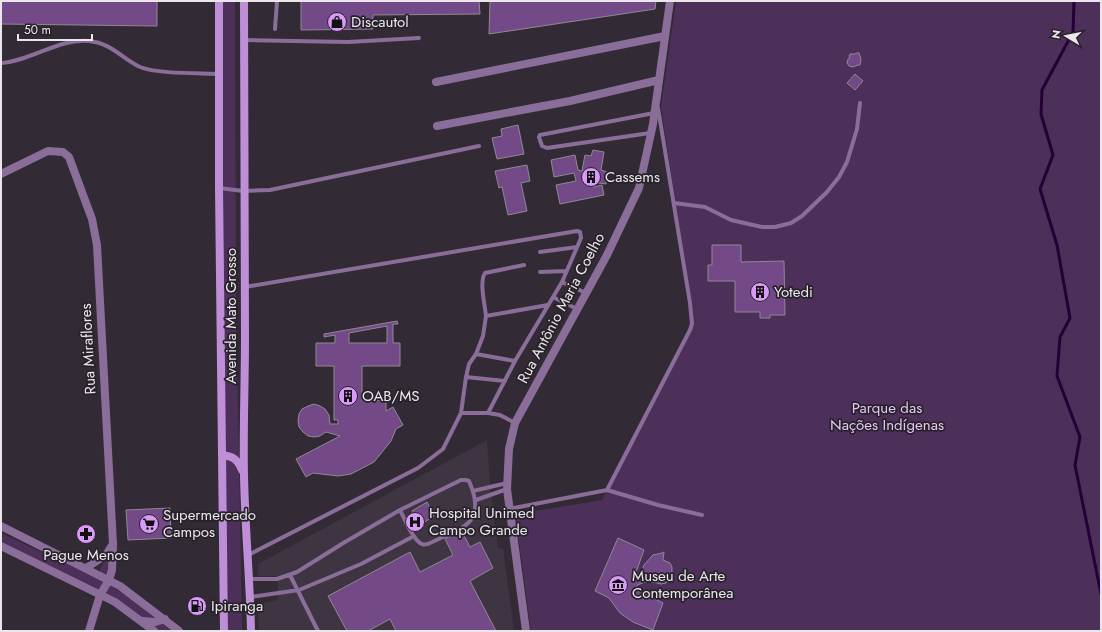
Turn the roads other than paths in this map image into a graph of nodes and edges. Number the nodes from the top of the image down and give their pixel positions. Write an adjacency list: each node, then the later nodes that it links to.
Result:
1 (219, 1): 10 (main road, Avenida Mato Grosso)
2 (244, 1): 8 (main road, Avenida Mato Grosso)
3 (277, 1): 5 (lane)
4 (670, 1): 6 (street, Rua Antônio Maria Coelho)
5 (275, 29)
6 (665, 36): 11 (street, Rua Antônio Maria Coelho); 12 (street)
7 (419, 38): 8 (lane)
8 (244, 40): 21 (main road, Avenida Mato Grosso)
9 (1, 62): 10 (lane)
10 (219, 74): 20 (main road, Avenida Mato Grosso)
11 (659, 80): 13 (street, Rua Antônio Maria Coelho); 16 (street)
12 (436, 82)
13 (656, 98): 15 (street, Rua Antônio Maria Coelho); 22 (lane)
14 (860, 103): 22 (lane)
15 (654, 113): 17 (street, Rua Antônio Maria Coelho); 17 (lane)
16 (438, 126)
17 (650, 133): 30 (street, Rua Antônio Maria Coelho)
18 (479, 146): 21 (lane)
19 (1, 174): 53 (street, Rua Miraflores)
20 (219, 188): 21 (lane); 42 (main road, Avenida Mato Grosso)
21 (244, 191): 29 (main road, Avenida Mato Grosso)
22 (674, 203): 45 (lane)
23 (577, 246): 24 (lane); 26 (lane); 29 (lane)
24 (540, 252)
25 (524, 265): 34 (lane)
26 (566, 271): 27 (lane); 28 (lane)
27 (540, 272)
28 (562, 282): 30 (lane); 31 (lane)
29 (245, 287): 43 (main road, Avenida Mato Grosso)
30 (586, 293): 33 (street, Rua Antônio Maria Coelho)
31 (552, 297): 32 (lane); 33 (lane)
32 (548, 305): 34 (lane); 36 (lane)
33 (577, 309): 41 (street, Rua Antônio Maria Coelho)
34 (486, 316): 35 (lane)
35 (476, 354): 36 (lane); 37 (lane)
36 (515, 361): 38 (lane)
37 (466, 376): 38 (lane); 39 (lane)
38 (505, 381): 40 (lane)
39 (461, 413): 40 (lane); 55 (lane)
40 (488, 413): 41 (lane)
41 (515, 423): 44 (street, Rua Antônio Maria Coelho)
42 (222, 454): 43 (main road); 68 (main road, Avenida Mato Grosso)
43 (244, 475): 55 (main road, Avenida Mato Grosso)
44 (507, 486): 46 (lane); 47 (lane); 48 (street, Rua Antônio Maria Coelho)
45 (607, 490): 48 (lane); 50 (lane)
46 (473, 491): 47 (lane); 49 (lane)
47 (476, 500): 52 (lane)
48 (509, 509): 71 (street, Rua Antônio Maria Coelho)
49 (400, 510): 52 (lane); 57 (lane)
50 (702, 515)
51 (1, 526): 56 (street)
52 (414, 536): 60 (lane)
53 (113, 544): 56 (street); 59 (street, Rua Miraflores)
54 (1, 546): 61 (street)
55 (248, 555): 58 (main road, Avenida Mato Grosso)
56 (86, 568): 59 (street)
57 (290, 575): 58 (lane); 60 (lane)
58 (250, 579): 62 (main road, Avenida Mato Grosso)
59 (109, 580): 61 (street, Rua Miraflores); 63 (street)
60 (299, 590): 62 (lane); 70 (lane)
61 (100, 595): 64 (street); 65 (street, Rua Miraflores)
62 (251, 597): 69 (main road, Avenida Mato Grosso)
63 (165, 619): 64 (street); 67 (street)
64 (141, 621): 66 (street)
65 (89, 631)
66 (154, 631)
67 (180, 631)
68 (224, 631)
69 (251, 631)
70 (318, 631)
71 (526, 631)

